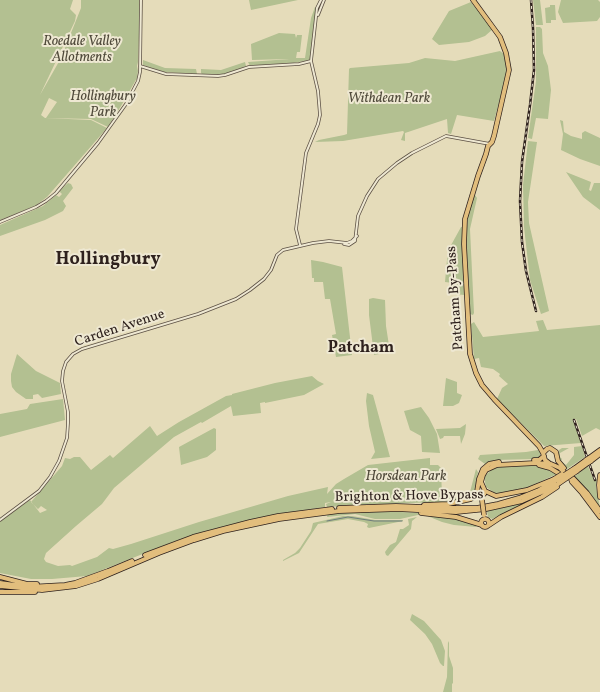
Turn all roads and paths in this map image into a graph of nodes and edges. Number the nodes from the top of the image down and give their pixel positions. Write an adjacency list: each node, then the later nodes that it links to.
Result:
1 (141, 0): 7 (street)
2 (321, 0): 5 (street)
3 (324, 0): 5 (street)
4 (473, 0): 8 (highway, Patcham By-Pass)
5 (317, 19): 6 (street)
6 (311, 61): 7 (street); 10 (street)
7 (140, 66): 9 (street)
8 (490, 144): 10 (street, Carden Avenue); 11 (highway, Patcham By-Pass)
9 (0, 222)
10 (300, 245): 33 (street, Carden Avenue)
11 (539, 446): 12 (highway); 14 (highway)
12 (547, 449): 14 (highway); 16 (highway)
13 (600, 450): 17 (highway)
14 (544, 454): 19 (highway); 25 (highway)
15 (600, 454): 17 (highway)
16 (557, 460): 19 (highway); 30 (highway)
17 (587, 461): 20 (highway)
18 (533, 463): 19 (highway); 22 (highway); 24 (highway)
19 (550, 464): 24 (highway)
20 (575, 469): 23 (highway, bridge); 23 (highway, bridge)
21 (600, 475): 27 (highway)
22 (482, 479): 25 (highway); 26 (highway)
23 (556, 482): 26 (highway); 28 (highway, Brighton & Hove Bypass); 29 (highway, Brighton & Hove Bypass); 35 (highway)
24 (572, 482): 31 (highway)
25 (481, 492): 26 (highway); 28 (highway); 32 (highway, bridge)
26 (500, 495)
27 (600, 497)
28 (396, 506): 37 (highway, Brighton & Hove Bypass)
29 (387, 509): 34 (highway); 40 (highway, Brighton & Hove Bypass)
30 (600, 511)
31 (600, 517)
32 (485, 518): 34 (highway); 35 (highway)
33 (0, 520)
34 (482, 525): 35 (highway)
35 (489, 525)
36 (0, 577): 37 (highway)
37 (83, 580): 38 (highway, Brighton & Hove Bypass)
38 (0, 583)
39 (0, 586): 40 (highway, Brighton & Hove Bypass)
40 (59, 589): 41 (highway)
41 (0, 592)

